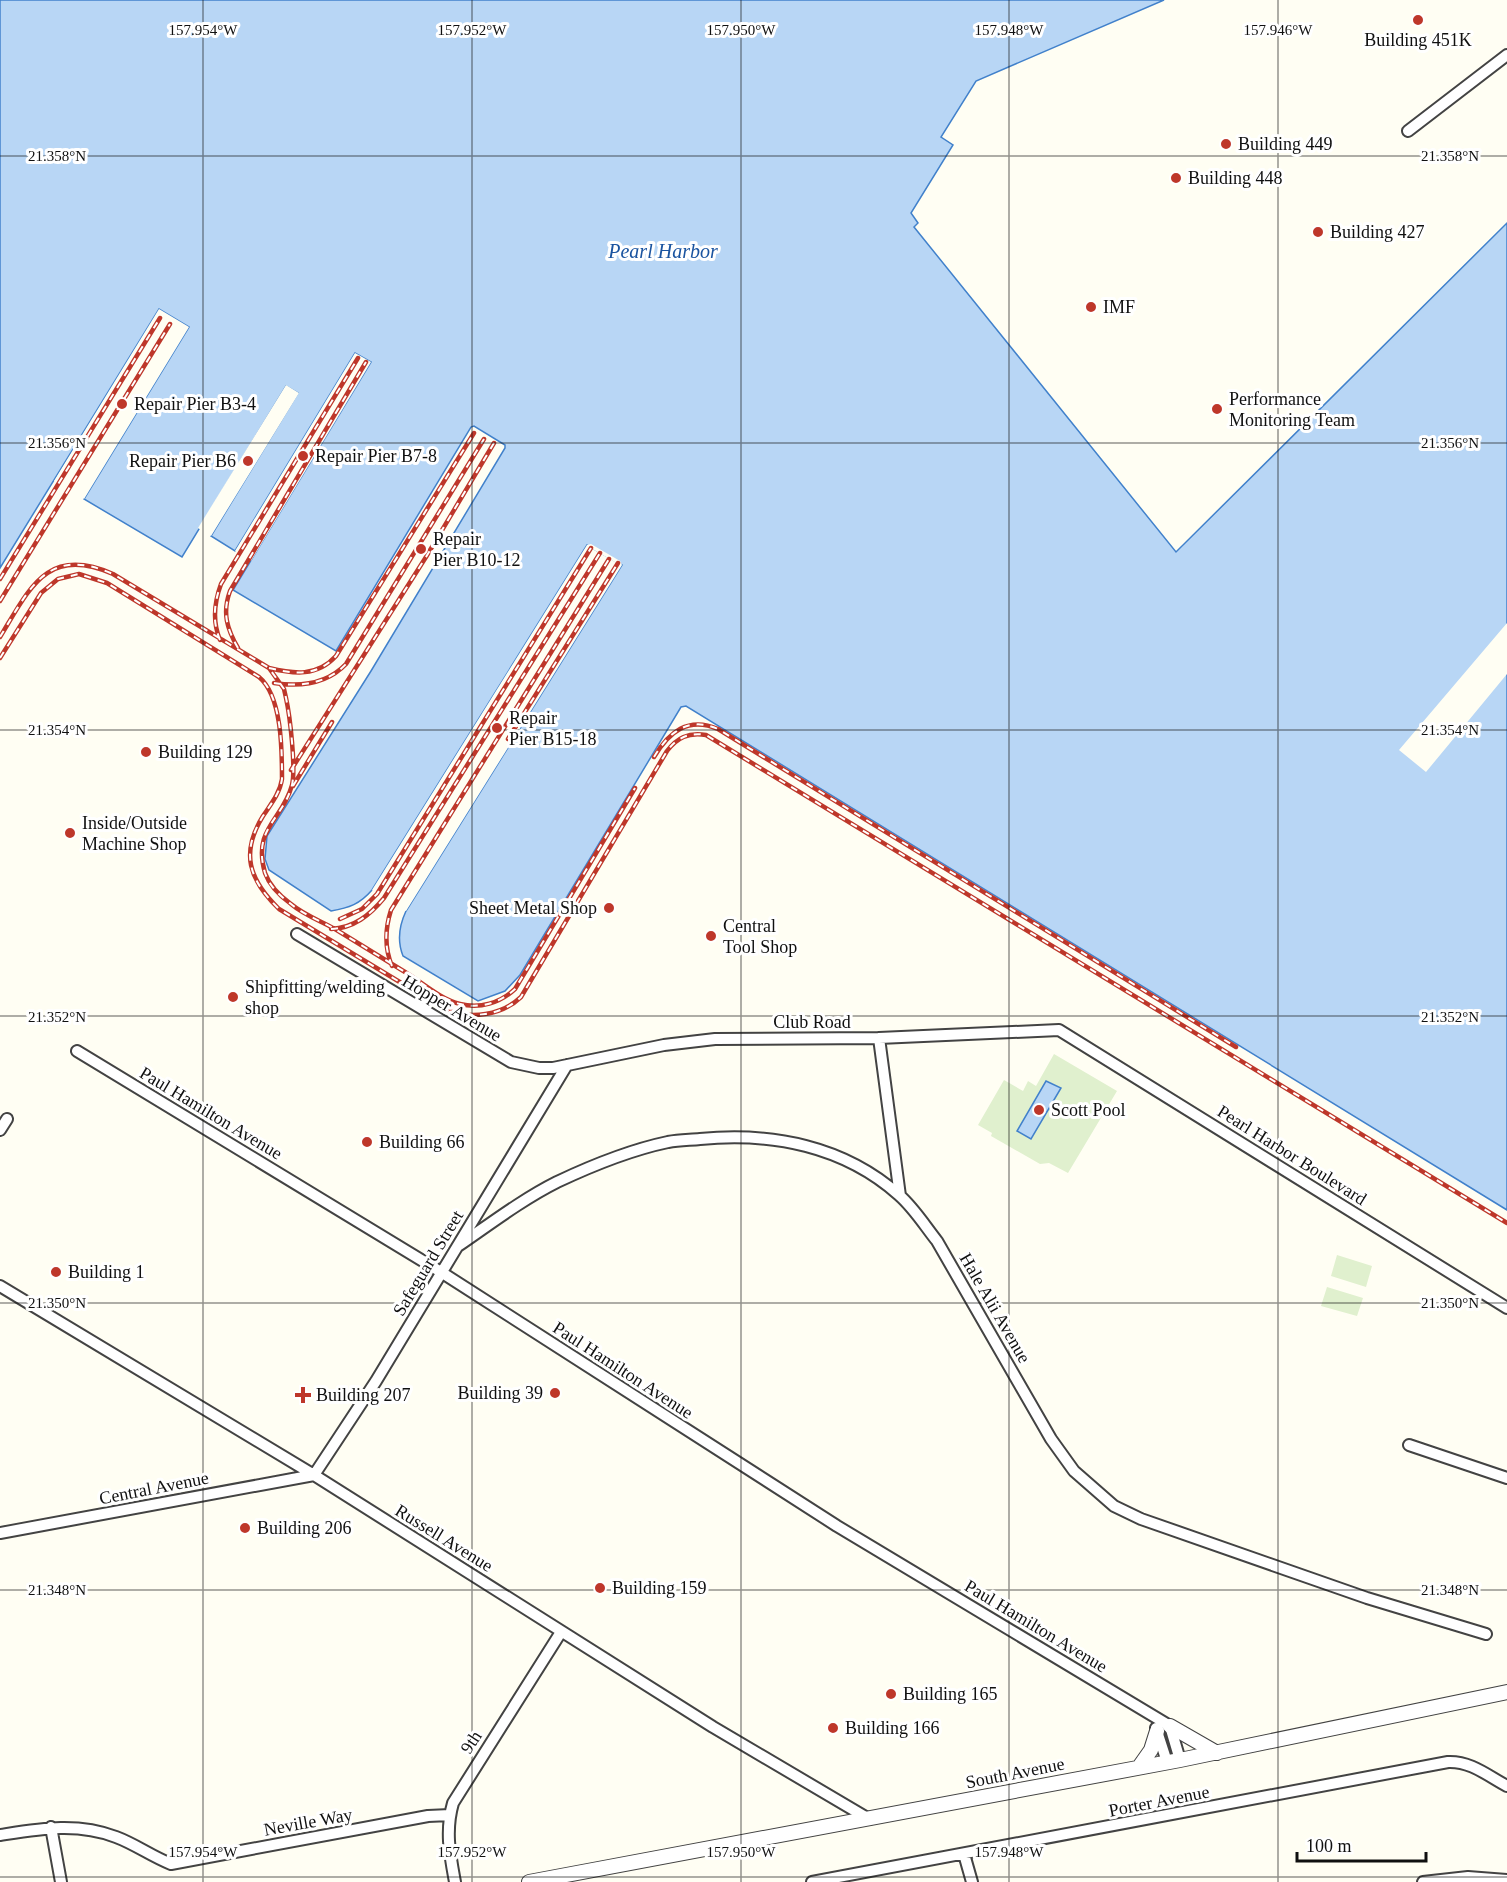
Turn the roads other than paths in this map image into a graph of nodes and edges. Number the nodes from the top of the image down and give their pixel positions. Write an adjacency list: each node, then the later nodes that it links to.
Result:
1 (1507, 54): 2 (street)
2 (1408, 131)
3 (297, 934): 7 (street, Hopper Avenue)
4 (1059, 1030): 5 (street, Club Road); 14 (street, Pearl Harbor Boulevard)
5 (879, 1038): 7 (street, Club Road); 10 (street)
6 (77, 1051): 12 (street, Paul Hamilton Avenue)
7 (567, 1065): 11 (street, Safeguard Street)
8 (7, 1119): 9 (street)
9 (0, 1130)
10 (900, 1196): 11 (street, Hale Alii Avenue); 20 (street, Hale Alii Avenue)
11 (458, 1246): 12 (street, Safeguard Street)
12 (441, 1272): 16 (street, Safeguard Street); 22 (street, Paul Hamilton Avenue)
13 (0, 1286): 16 (street, Russell Avenue)
14 (1507, 1308)
15 (1409, 1445): 17 (street)
16 (314, 1475): 18 (street, Central Avenue); 19 (street, Russell Avenue)
17 (1507, 1478)
18 (0, 1533)
19 (561, 1632): 27 (street, 9th); 28 (street, Russell Avenue)
20 (1486, 1634)
21 (1507, 1692): 23 (street, South Avenue)
22 (1163, 1728): 23 (street); 24 (street); 25 (street)
23 (1216, 1752): 24 (street, South Avenue)
24 (1174, 1761): 25 (street, South Avenue)
25 (1138, 1767): 28 (street, South Avenue)
26 (1507, 1786): 31 (street, Porter Avenue)
27 (450, 1815): 29 (street, Neville Way); 34 (street, 9th)
28 (869, 1820): 35 (street, South Avenue)
29 (51, 1827): 30 (street, Neville Way); 33 (street)
30 (0, 1835)
31 (963, 1854): 36 (street, Porter Avenue); 37 (street)
32 (1507, 1880): 38 (street)
33 (62, 1882)
34 (455, 1882)
35 (529, 1882)
36 (812, 1882)
37 (972, 1882)
38 (1423, 1882)

